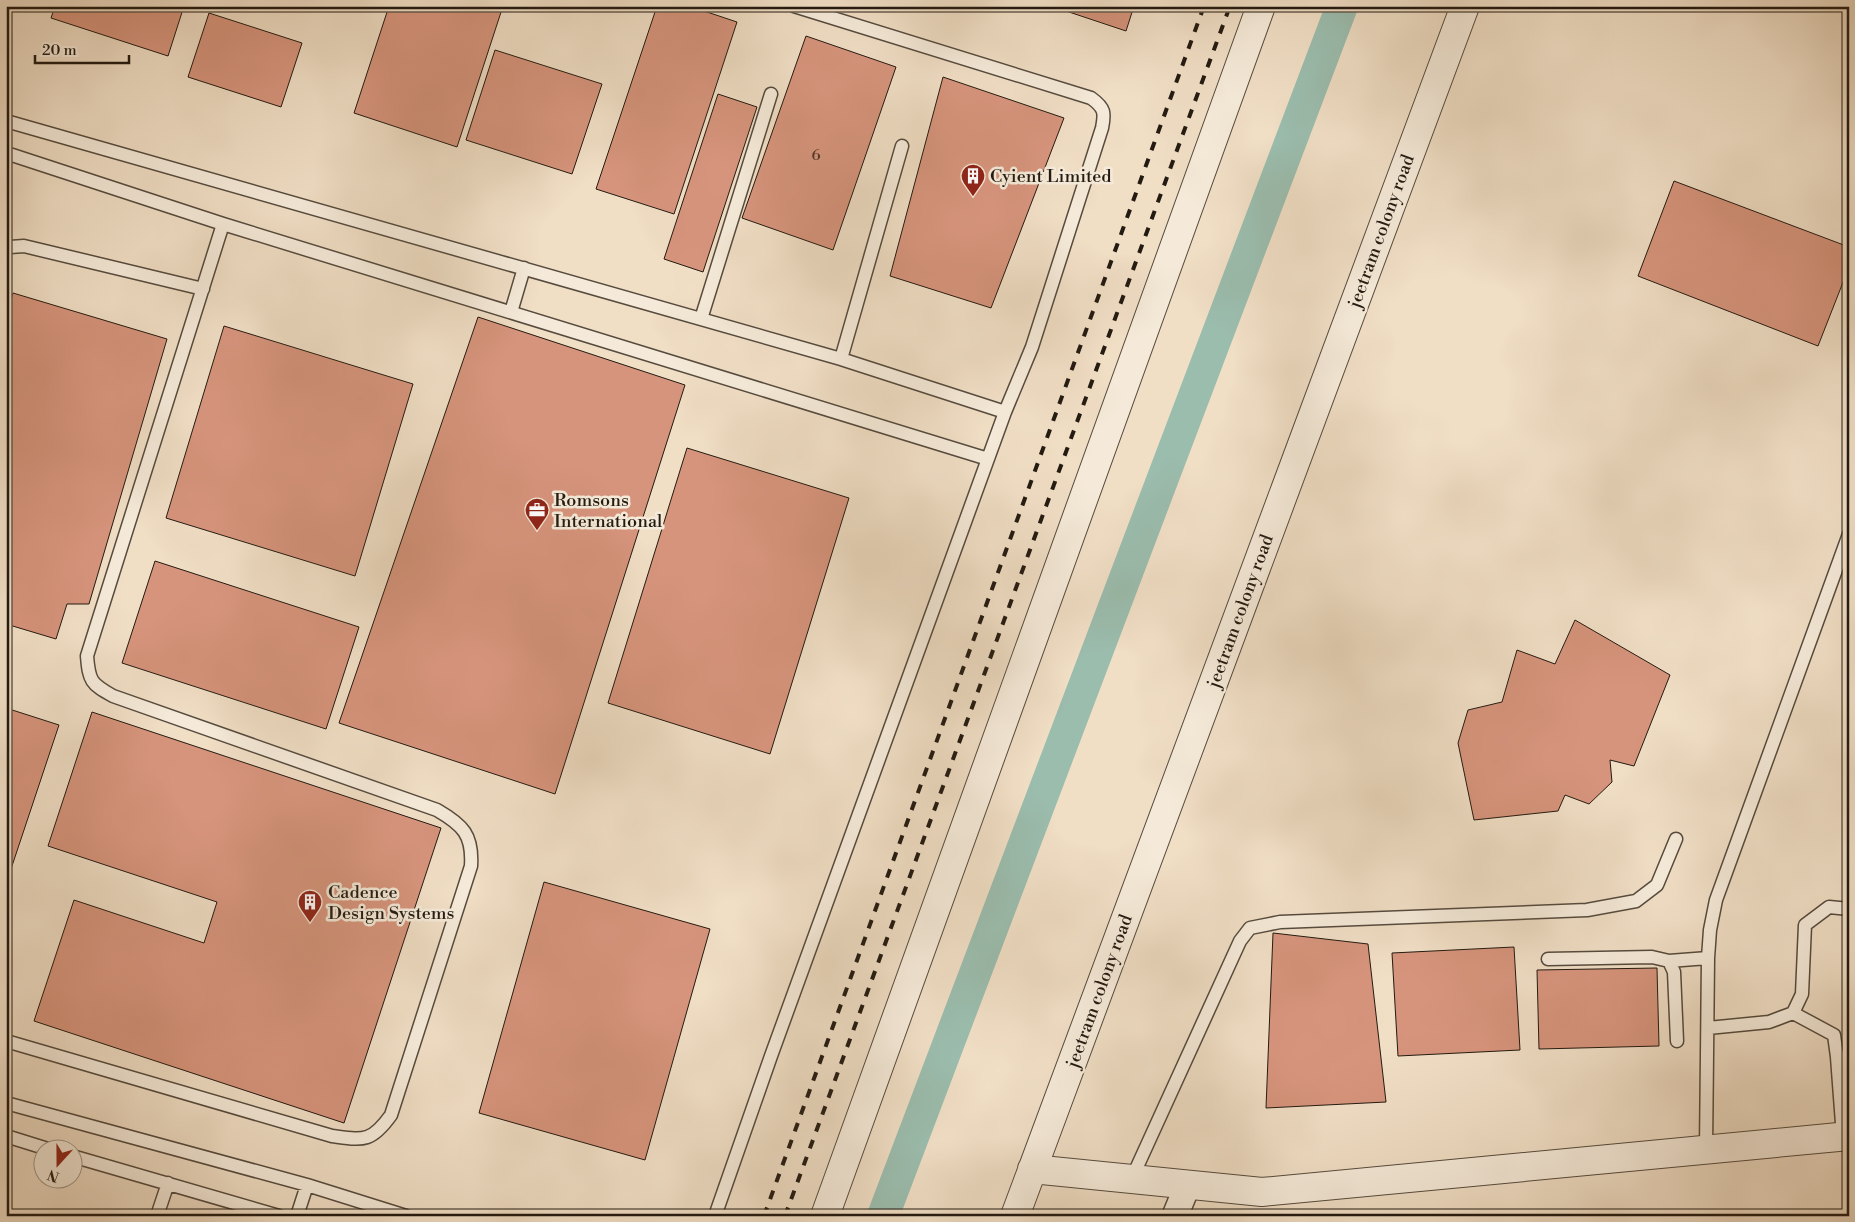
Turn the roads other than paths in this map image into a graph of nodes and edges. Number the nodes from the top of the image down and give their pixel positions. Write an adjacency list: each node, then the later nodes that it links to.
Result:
1 (794, 6): 15 (lane)
2 (1261, 6): 44 (street)
3 (1465, 6): 34 (street, jeetram colony road)
4 (771, 94): 13 (lane)
5 (6, 121): 10 (lane)
6 (902, 146): 14 (lane)
7 (6, 153): 8 (lane)
8 (223, 224): 11 (lane); 12 (lane)
9 (6, 250): 11 (lane)
10 (524, 268): 12 (lane); 13 (lane)
11 (203, 289): 25 (lane)
12 (510, 312): 16 (lane)
13 (701, 319): 14 (lane)
14 (841, 359): 15 (lane)
15 (1005, 412): 16 (lane)
16 (988, 459): 43 (lane)
17 (1849, 534): 20 (lane)
18 (1676, 839): 35 (lane)
19 (1849, 909): 23 (lane)
20 (1708, 958): 22 (lane); 24 (lane)
21 (1548, 959): 22 (lane)
22 (1669, 961): 26 (lane)
23 (1793, 1013): 24 (lane); 27 (lane)
24 (1708, 1028): 32 (lane)
25 (6, 1040)
26 (1677, 1041)
27 (1843, 1057): 30 (lane)
28 (6, 1103): 38 (lane)
29 (6, 1136): 31 (lane)
30 (1846, 1137): 32 (street)
31 (32, 1144)
32 (1706, 1150): 37 (street)
33 (82, 1159): 36 (lane)
34 (1032, 1169): 35 (street); 45 (street, jeetram colony road)
35 (1132, 1178): 37 (street)
36 (168, 1183): 39 (lane); 40 (lane)
37 (1188, 1184): 46 (street)
38 (307, 1185): 41 (lane); 42 (lane)
39 (157, 1216)
40 (279, 1216)
41 (297, 1216)
42 (406, 1216)
43 (715, 1216)
44 (825, 1216)
45 (1015, 1216)
46 (1175, 1216)

